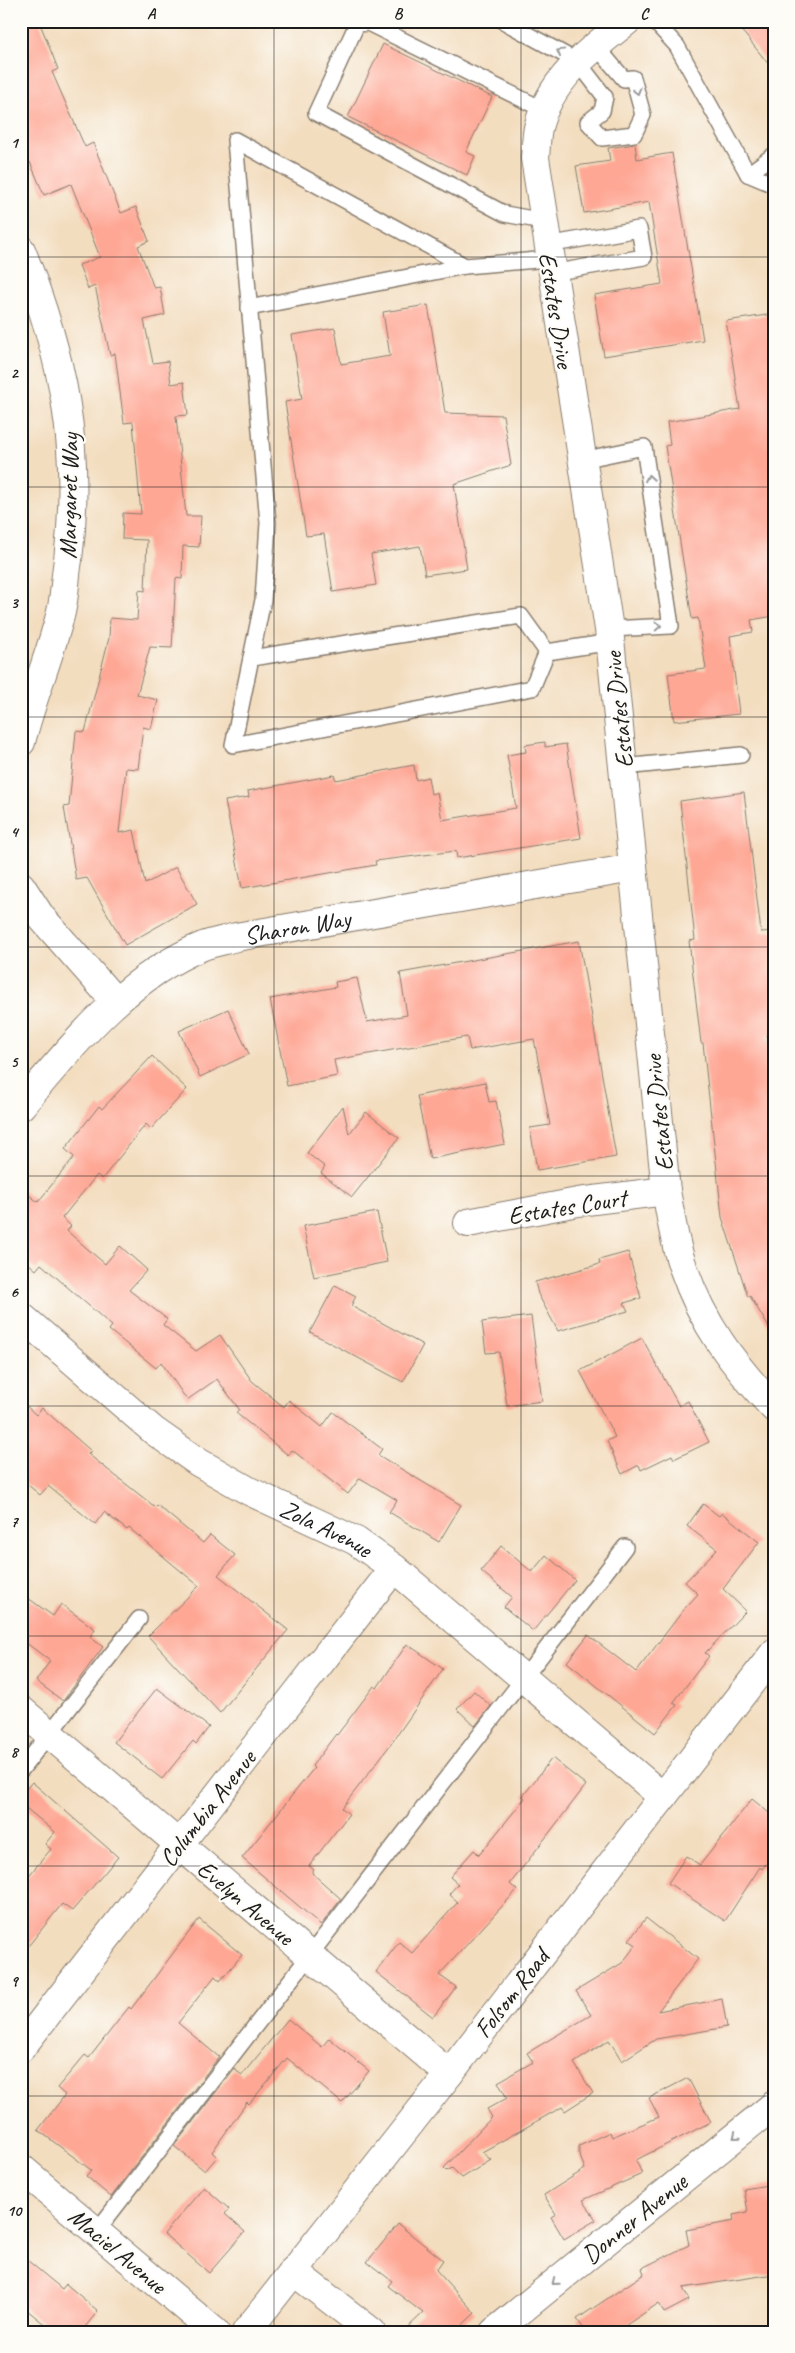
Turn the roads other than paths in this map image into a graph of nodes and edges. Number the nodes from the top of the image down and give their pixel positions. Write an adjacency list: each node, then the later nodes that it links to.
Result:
1 (503, 21): 4 (lane, one-way to 1)
2 (627, 21): 4 (street, Estates Drive)
3 (654, 21): 7 (lane)
4 (587, 54): 4 (lane, one-way to 4); 5 (street, Estates Drive)
5 (544, 110): 9 (street, Estates Drive); 9 (lane)
6 (774, 155): 7 (lane)
7 (748, 174): 8 (lane)
8 (774, 185)
9 (548, 249): 9 (lane); 11 (lane); 13 (street, Estates Drive)
10 (21, 250): 17 (street, Margaret Way)
11 (465, 266): 12 (lane); 12 (lane)
12 (249, 308): 16 (lane)
13 (582, 460): 14 (street, Estates Drive); 14 (lane, one-way to 13)
14 (610, 635): 15 (lane); 19 (street, Estates Drive)
15 (547, 652): 16 (lane); 16 (lane)
16 (251, 658)
17 (21, 742)
18 (741, 755): 19 (lane)
19 (624, 767): 20 (street, Estates Drive)
20 (633, 868): 22 (street, Sharon Way); 24 (street, Estates Drive)
21 (21, 886): 22 (street)
22 (116, 1001): 23 (street, Sharon Way)
23 (21, 1106)
24 (666, 1191): 25 (street, Estates Court); 27 (street, Estates Drive)
25 (468, 1223)
26 (21, 1316): 29 (street, Zola Avenue)
27 (774, 1408)
28 (626, 1547): 32 (lane)
29 (394, 1568): 32 (street, Zola Avenue); 37 (street, Columbia Avenue)
30 (139, 1619): 34 (lane)
31 (774, 1653): 36 (street, Folsom Road)
32 (524, 1679): 36 (street, Zola Avenue); 38 (lane)
33 (21, 1710): 34 (street, Evelyn Avenue)
34 (50, 1734): 35 (lane); 37 (street, Evelyn Avenue)
35 (21, 1770)
36 (662, 1798): 40 (street, Folsom Road)
37 (179, 1844): 38 (street, Evelyn Avenue); 39 (street, Columbia Avenue)
38 (310, 1956): 40 (street, Evelyn Avenue); 43 (lane)
39 (21, 2048)
40 (449, 2074): 44 (street, Folsom Road)
41 (774, 2105): 48 (street, Donner Avenue, one-way to 48)
42 (21, 2168): 43 (street, Maciel Avenue)
43 (96, 2232): 45 (street, Maciel Avenue)
44 (293, 2271): 46 (street, Folsom Road); 47 (street)
45 (214, 2332)
46 (246, 2332)
47 (372, 2332)
48 (494, 2332)

